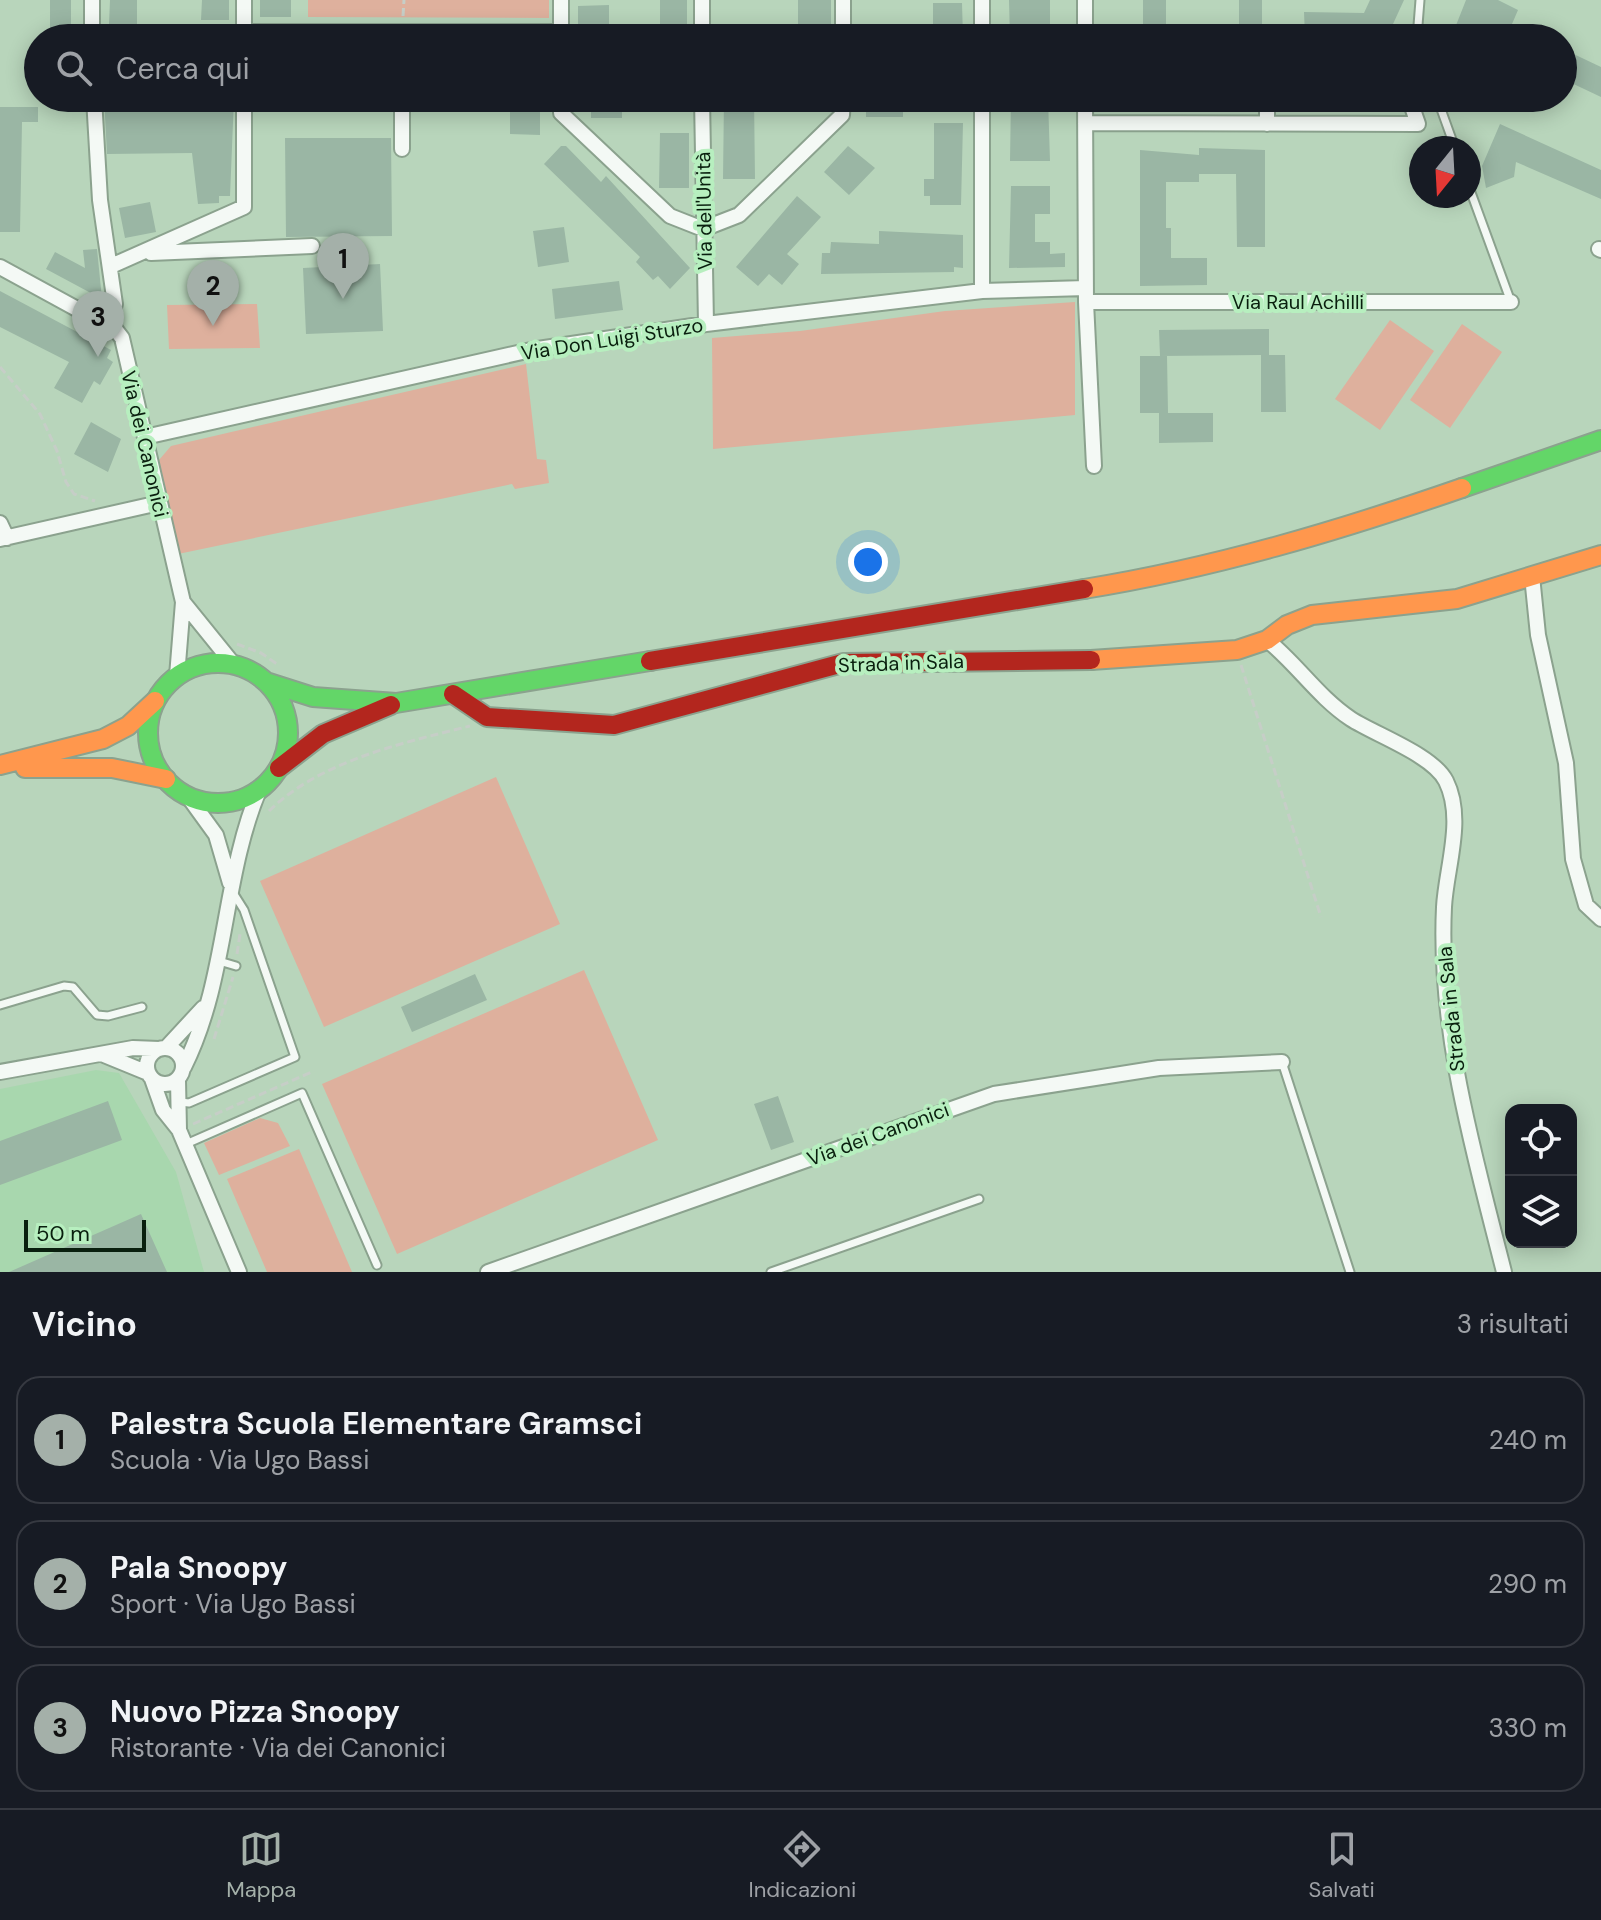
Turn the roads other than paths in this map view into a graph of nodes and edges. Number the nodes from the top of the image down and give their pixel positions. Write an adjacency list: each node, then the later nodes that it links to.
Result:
1 (92, 0): 9 (street)
2 (244, 0): 10 (street)
3 (561, 0): 11 (street)
4 (702, 0): 12 (street)
5 (843, 0): 13 (street)
6 (982, 0): 14 (street)
7 (1085, 0): 15 (street)
8 (1420, 0): 16 (lane)
9 (92, 24)
10 (244, 24)
11 (561, 24)
12 (702, 24)
13 (843, 24)
14 (982, 24)
15 (1085, 24)
16 (1418, 24)
17 (95, 112): 36 (street)
18 (244, 112): 35 (street)
19 (402, 112): 31 (street)
20 (561, 112): 33 (street)
21 (702, 112): 33 (street, Via dell'Unità)
22 (842, 112): 33 (street)
23 (982, 112): 38 (street)
24 (1085, 112): 28 (street)
25 (1267, 112): 29 (street)
26 (1414, 112): 29 (street)
27 (1442, 112): 30 (lane)
28 (1085, 123): 29 (street); 39 (street)
29 (1267, 124)
30 (1451, 136)
31 (402, 149)
32 (1477, 208): 40 (lane)
33 (703, 229): 42 (street, Via dell'Unità)
34 (312, 246): 35 (street)
35 (143, 254): 36 (street)
36 (111, 266): 41 (street)
37 (0, 267): 41 (street)
38 (982, 291): 39 (street, Via Don Luigi Sturzo); 42 (street, Via Don Luigi Sturzo)
39 (1086, 295): 40 (street, Via Raul Achilli); 45 (street)
40 (1511, 302)
41 (109, 321): 43 (street, Via dei Canonici)
42 (706, 324): 43 (street, Via Don Luigi Sturzo)
43 (145, 437): 46 (street, Via dei Canonici)
44 (1601, 440): 56 (main road)
45 (1094, 466)
46 (159, 503): 48 (street); 51 (street, Via dei Canonici)
47 (0, 523): 48 (street)
48 (4, 539)
49 (1601, 555): 50 (main road, Strada in Sala)
50 (1532, 576): 52 (main road, Strada in Sala); 65 (street)
51 (183, 602): 53 (street, Via dei Canonici); 54 (street, Via dei Canonici)
52 (1267, 640): 56 (main road, Strada in Sala); 85 (street, Strada in Sala)
53 (234, 665): 54 (main road); 55 (main road)
54 (177, 676): 57 (main road)
55 (266, 682): 58 (main road); 60 (main road)
56 (453, 694): 58 (main road)
57 (156, 700): 59 (main road); 61 (main road)
58 (396, 703): 60 (main road)
59 (0, 767): 61 (main road)
60 (278, 768): 62 (main road)
61 (166, 779): 63 (main road)
62 (260, 788): 63 (main road); 64 (street)
63 (187, 795): 64 (street)
64 (231, 889): 66 (street); 77 (lane)
65 (1601, 919)
66 (219, 961): 67 (lane); 68 (street)
67 (236, 966)
68 (208, 1002): 71 (street); 75 (street)
69 (0, 1005): 70 (lane)
70 (142, 1007)
71 (162, 1048): 72 (street); 75 (street); 76 (street)
72 (104, 1055): 74 (street); 76 (street)
73 (1282, 1062): 82 (street, Via dei Canonici); 84 (lane)
74 (0, 1072)
75 (181, 1073): 76 (street); 77 (street)
76 (150, 1076): 78 (street)
77 (183, 1103): 78 (street)
78 (182, 1137): 80 (lane); 81 (street)
79 (979, 1199): 83 (lane)
80 (377, 1265)
81 (239, 1272)
82 (488, 1272)
83 (771, 1272)
84 (1350, 1272)
85 (1504, 1272)

